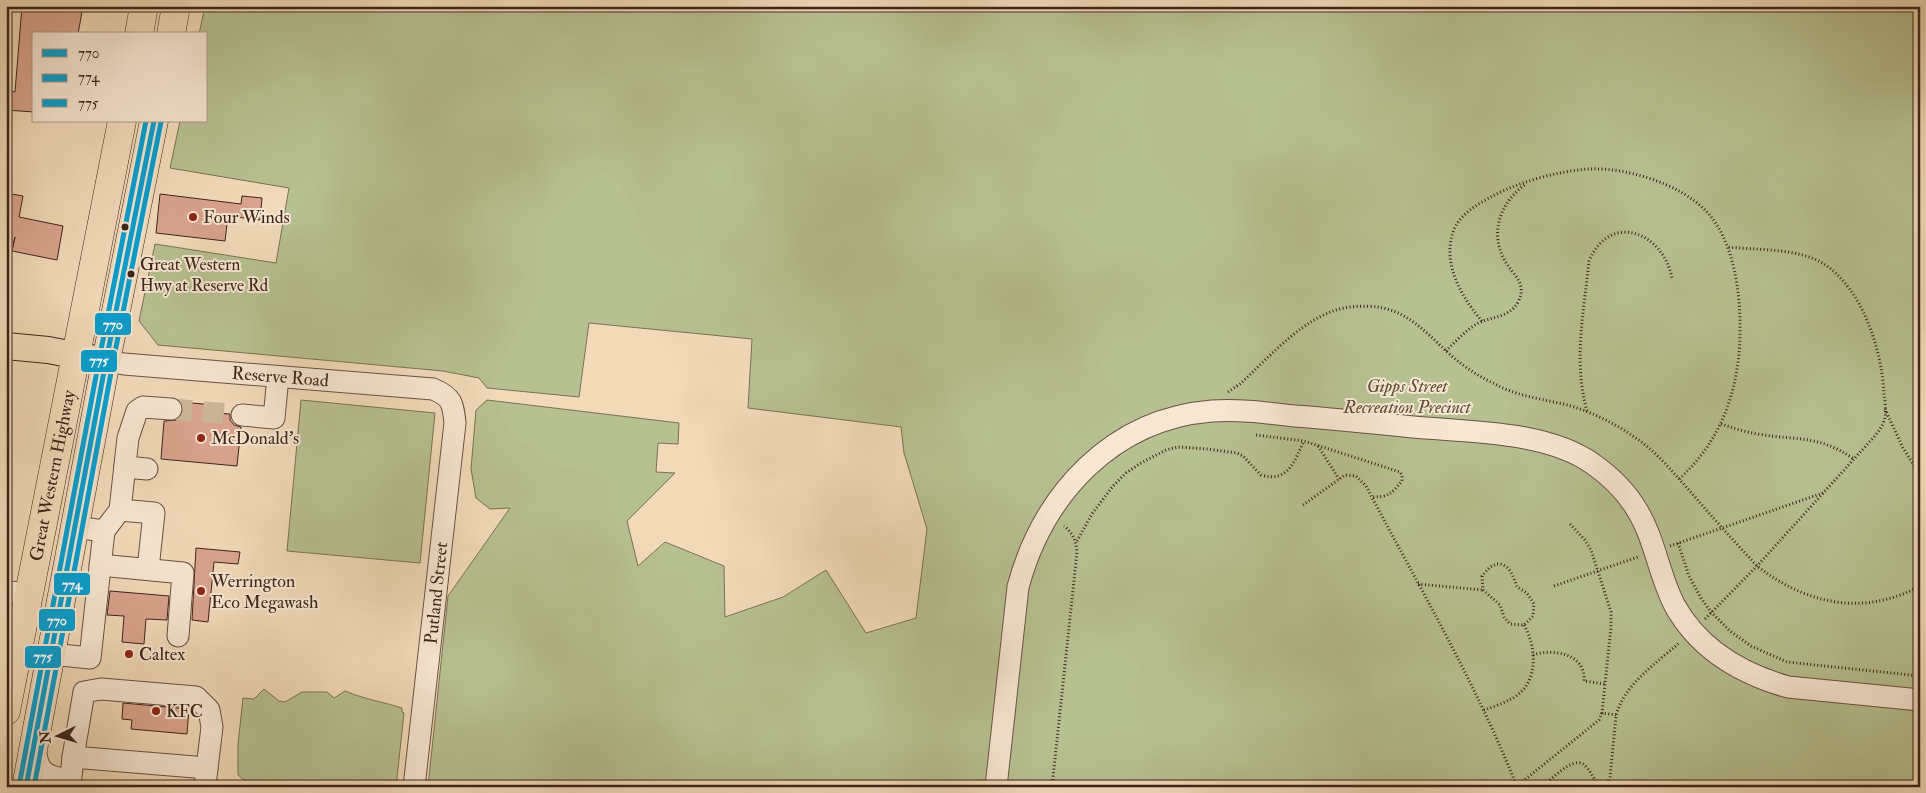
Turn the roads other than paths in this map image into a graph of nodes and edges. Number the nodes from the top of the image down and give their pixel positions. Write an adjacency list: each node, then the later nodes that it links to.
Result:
1 (144, 6): 3 (highway)
2 (176, 6): 4 (highway)
3 (139, 32)
4 (171, 32)
5 (122, 122): 8 (highway, Great Western Highway)
6 (154, 122): 9 (highway, Great Western Highway)
7 (6, 346): 8 (main road)
8 (76, 355): 9 (main road); 21 (highway, Great Western Highway)
9 (106, 361): 10 (street, Reserve Road); 17 (highway, Great Western Highway)
10 (278, 377): 11 (street, Reserve Road); 13 (street)
11 (450, 401): 32 (street, Putland Street)
12 (171, 409): 14 (street)
13 (242, 415)
14 (125, 467): 15 (street); 16 (street)
15 (147, 469)
16 (120, 510): 18 (street); 20 (street)
17 (75, 527): 18 (street); 23 (highway, Great Western Highway)
18 (104, 531): 19 (street)
19 (100, 565): 20 (street); 23 (street)
20 (148, 569): 22 (street)
21 (18, 593): 24 (highway, Great Western Highway)
22 (178, 636)
23 (51, 654): 27 (highway, Great Western Highway)
24 (12, 655): 26 (highway, Great Western Highway)
25 (1920, 700): 33 (street)
26 (6, 712)
27 (35, 736): 30 (street); 31 (highway, Great Western Highway)
28 (81, 758): 29 (street); 29 (street); 30 (street)
29 (206, 778)
30 (70, 783)
31 (26, 787)
32 (414, 787)
33 (996, 787)

